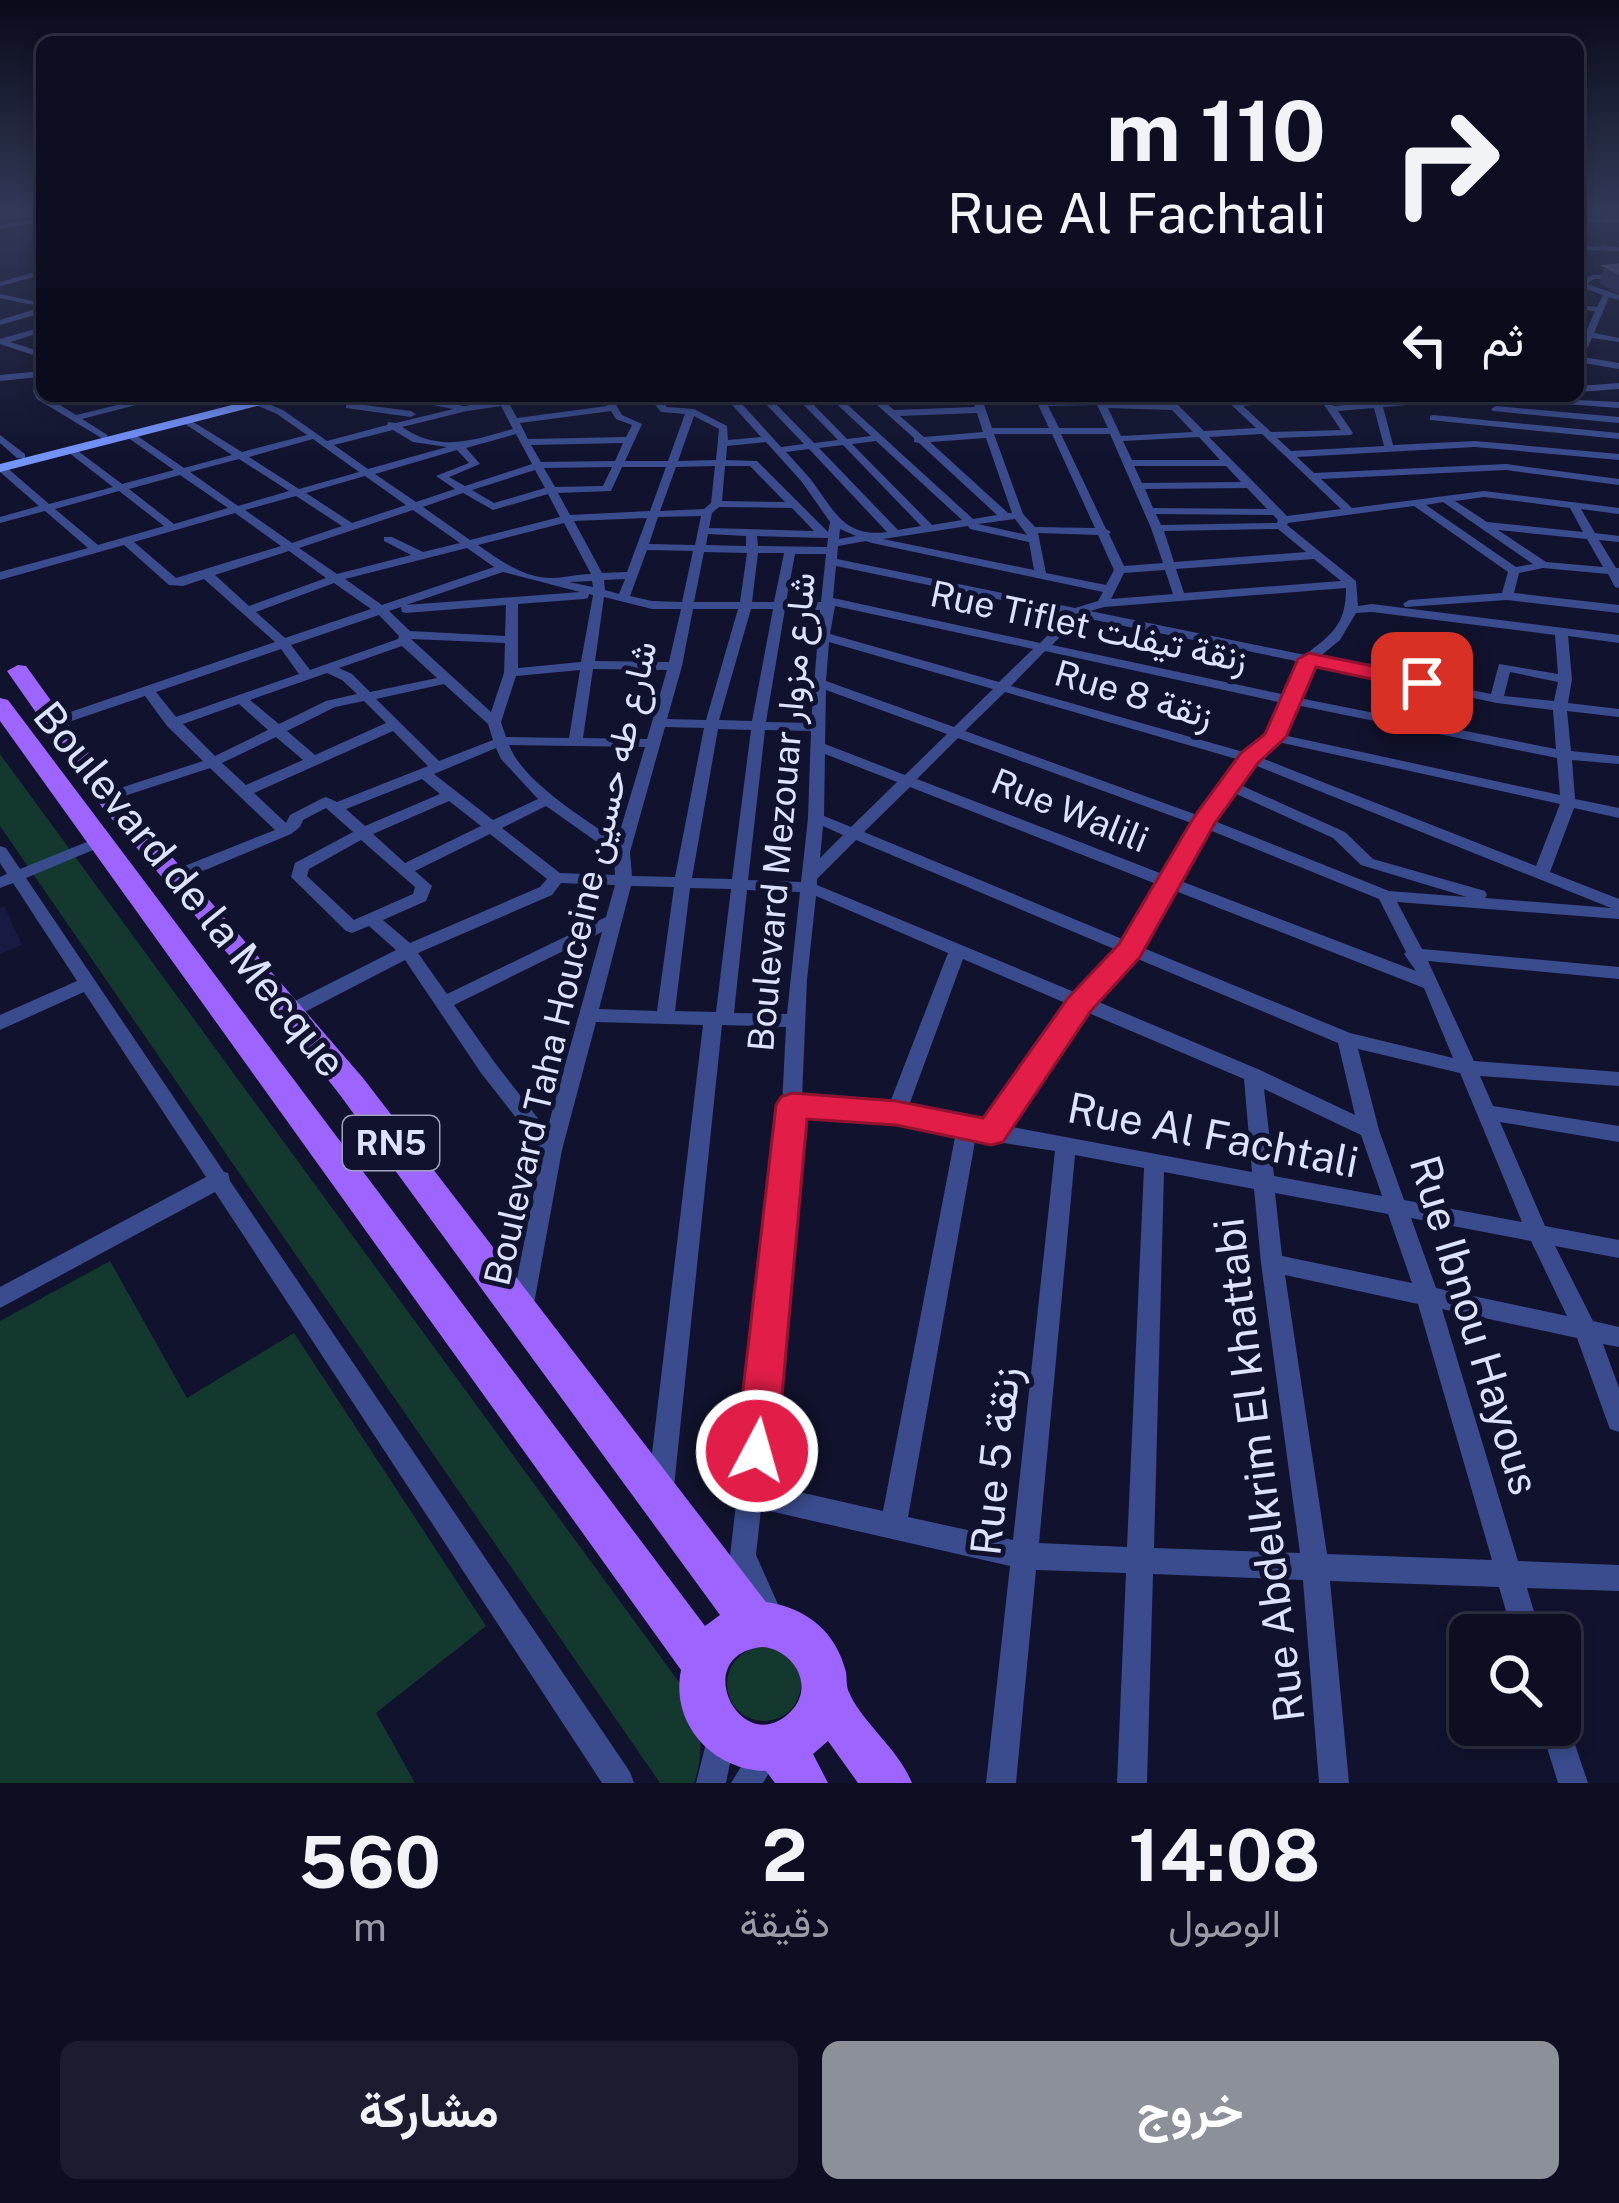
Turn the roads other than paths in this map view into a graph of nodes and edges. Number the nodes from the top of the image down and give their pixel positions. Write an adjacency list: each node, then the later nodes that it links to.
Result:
1 (1595, 292): 3 (street)
2 (0, 296): 5 (street)
3 (1606, 296): 4 (street); 8 (street)
4 (1619, 298)
5 (36, 306)
6 (36, 310): 10 (street)
7 (1584, 310): 8 (street)
8 (1597, 315): 9 (street); 13 (street)
9 (1584, 318)
10 (0, 319)
11 (36, 331): 15 (street)
12 (1584, 334): 13 (street)
13 (1592, 336): 14 (street); 16 (street)
14 (1619, 340)
15 (0, 342): 17 (street)
16 (1584, 349)
17 (36, 350)
18 (1584, 360): 19 (street)
19 (1619, 366)
20 (36, 376): 21 (street)
21 (0, 379)
22 (1584, 385): 23 (street)
23 (1619, 386)
24 (51, 402): 53 (street)
25 (62, 402): 53 (street)
26 (141, 402): 69 (street)
27 (241, 402): 86 (main road)
28 (243, 402): 71 (main road)
29 (253, 402): 87 (street)
30 (341, 402): 55 (street)
31 (430, 402): 57 (street)
32 (493, 402): 57 (street)
33 (503, 402): 77 (street)
34 (608, 402): 58 (street)
35 (658, 402): 63 (street)
36 (736, 402): 74 (street, Boulevard Mezouar شارع مزوار)
37 (769, 402): 72 (street)
38 (805, 402): 68 (street)
39 (840, 402): 65 (street)
40 (879, 402): 66 (street)
41 (917, 402): 64 (street)
42 (979, 402): 62 (street)
43 (1042, 402): 78 (street)
44 (1101, 402): 85 (street)
45 (1113, 402): 56 (street)
46 (1169, 402): 56 (street)
47 (1233, 402): 81 (street)
48 (1328, 402): 60 (street)
49 (1432, 402): 52 (street)
50 (1492, 402): 61 (street)
51 (1579, 402): 54 (street)
52 (1424, 403): 59 (street); 70 (street)
53 (54, 404): 69 (street)
54 (1619, 405)
55 (349, 406): 67 (street); 76 (street)
56 (1174, 407): 84 (street)
57 (467, 408): 67 (street)
58 (611, 408): 77 (street); 92 (street)
59 (1379, 408): 60 (street); 79 (street)
60 (1333, 409): 82 (street)
61 (1496, 409): 73 (street); 75 (street)
62 (982, 410): 64 (street); 80 (street)
63 (692, 411): 95 (street); 113 (street)
64 (921, 412): 66 (street)
65 (853, 413): 68 (street); 90 (street)
66 (892, 413): 93 (street)
67 (430, 416): 76 (street)
68 (819, 417): 72 (street); 94 (street)
69 (76, 418): 86 (street)
70 (1433, 418): 75 (street); 98 (street)
71 (185, 420): 83 (main road); 106 (street)
72 (787, 420): 74 (street); 101 (street)
73 (1619, 420)
74 (755, 424): 91 (street, Boulevard Mezouar شارع مزوار)
75 (1508, 425): 88 (street); 99 (street)
76 (386, 427): 96 (street); 100 (street)
77 (520, 431): 92 (street); 100 (street); 114 (street)
78 (1057, 432): 80 (street); 85 (street); 153 (street)
79 (1387, 432): 82 (street); 102 (street)
80 (987, 433): 93 (street); 142 (street)
81 (1265, 433): 82 (street); 84 (street); 105 (street)
82 (1348, 433)
83 (130, 434): 103 (main road); 117 (street)
84 (1199, 434): 85 (street); 111 (street)
85 (1113, 435): 110 (street)
86 (103, 436): 107 (main road)
87 (314, 436): 96 (street); 106 (street)
88 (1619, 436)
89 (0, 438): 107 (street)
90 (878, 438): 94 (street); 146 (street)
91 (766, 439): 95 (street); 104 (street, Boulevard Mezouar شارع مزوار)
92 (627, 440): 112 (street)
93 (917, 440): 142 (street)
94 (844, 442): 101 (street); 151 (street)
95 (724, 443): 109 (street, Boulevard Taha Houceine شارع طه حسين)
96 (326, 444): 118 (street)
97 (1475, 444): 98 (street); 99 (street); 116 (street)
98 (1437, 445): 102 (street)
99 (1516, 446): 108 (street)
100 (458, 447): 118 (street); 125 (street)
101 (810, 447): 104 (street); 154 (street)
102 (1389, 447): 105 (street)
103 (71, 450): 115 (main road); 124 (street)
104 (778, 450): 163 (street, Boulevard Mezouar شارع مزوار)
105 (1288, 454): 119 (street)
106 (243, 455): 117 (street); 128 (street)
107 (22, 456): 115 (main road)
108 (1619, 457)
109 (720, 463): 113 (street); 133 (street); 136 (street, Boulevard Taha Houceine شارع طه حسين)
110 (1126, 463): 111 (street); 121 (street)
111 (1229, 463): 122 (street)
112 (618, 464): 113 (street); 114 (street); 126 (street)
113 (669, 464): 141 (street)
114 (539, 465): 125 (street); 126 (street)
115 (0, 466): 123 (street)
116 (1506, 467): 119 (street); 120 (street); 130 (street)
117 (186, 470): 124 (street); 135 (street)
118 (366, 472): 128 (street); 132 (street)
119 (1311, 476): 140 (street)
120 (1619, 482)
121 (1139, 485): 122 (street); 138 (street)
122 (1246, 485): 144 (street)
123 (22, 487): 127 (street); 134 (street)
124 (122, 487): 134 (street); 148 (street)
125 (462, 489): 126 (street); 132 (street)
126 (550, 490): 143 (street)
127 (0, 492)
128 (298, 492): 135 (street); 149 (street)
129 (1444, 498): 130 (street); 131 (street); 147 (street)
130 (1530, 501): 137 (street)
131 (1415, 502): 140 (street); 175 (street)
132 (414, 504): 149 (street); 162 (street)
133 (793, 505): 136 (street); 163 (street)
134 (46, 507): 145 (street); 167 (street)
135 (239, 508): 148 (street); 165 (street)
136 (711, 508): 141 (street); 152 (street, Boulevard Taha Houceine شارع طه حسين)
137 (1575, 508): 139 (street); 156 (street)
138 (1150, 511): 144 (street); 150 (street)
139 (1619, 511)
140 (1352, 513): 144 (street)
141 (652, 514): 143 (street); 166 (street)
142 (1012, 516): 146 (street); 155 (street)
143 (569, 518): 162 (street); 178 (street)
144 (1280, 519): 150 (street); 170 (street)
145 (0, 520)
146 (968, 524): 151 (street); 155 (street)
147 (1484, 525): 156 (street); 172 (street)
148 (172, 527): 161 (street)
149 (351, 527): 165 (street)
150 (1157, 527): 171 (street)
151 (930, 529): 154 (street)
152 (704, 531): 158 (street); 164 (street, Boulevard Taha Houceine شارع طه حسين)
153 (1106, 532): 155 (street); 174 (street)
154 (896, 534): 160 (street)
155 (1032, 535): 180 (street)
156 (1590, 535): 159 (street); 176 (street)
157 (388, 539): 169 (street)
158 (752, 539): 163 (street); 164 (street); 168 (street); 194 (street)
159 (1619, 539)
160 (872, 540): 163 (street); 163 (street); 180 (street)
161 (126, 541): 167 (street); 177 (street)
162 (467, 542): 169 (street); 173 (street)
163 (832, 542): 168 (street); 192 (street, Boulevard Mezouar شارع مزوار); 201 (street)
164 (698, 546): 166 (street); 202 (street, Boulevard Taha Houceine شارع طه حسين)
165 (293, 547): 177 (street); 182 (street)
166 (643, 547): 179 (street)
167 (96, 549): 181 (street)
168 (790, 549): 195 (street)
169 (421, 555): 182 (street)
170 (1318, 555): 171 (street); 184 (street)
171 (1168, 565): 174 (street); 189 (street)
172 (1543, 565): 175 (street); 176 (street)
173 (503, 568): 183 (street); 198 (street)
174 (1120, 570): 186 (street)
175 (1514, 571): 188 (street)
176 (1614, 572): 185 (street)
177 (207, 575): 200 (street)
178 (598, 575): 179 (street); 183 (street); 187 (street)
179 (633, 575): 190 (street)
180 (1041, 575): 186 (street)
181 (0, 576)
182 (337, 578): 198 (street); 200 (street)
183 (539, 580): 187 (street)
184 (1352, 584): 189 (street); 199 (street)
185 (1619, 584)
186 (1111, 590): 193 (street)
187 (599, 593): 190 (street); 191 (street); 212 (street)
188 (1512, 597): 196 (street); 197 (street); 203 (street)
189 (1180, 598): 193 (street)
190 (623, 600): 202 (street)
191 (512, 602): 198 (street); 208 (street)
192 (829, 603): 195 (street, Rue Tiflet زنقة تيفلت); 205 (street, Boulevard Mezouar شارع مزوار); 210 (street, Rue Tiflet زنقة تيفلت)
193 (1103, 603): 201 (street)
194 (743, 605): 195 (street, Rue Tiflet زنقة تيفلت); 202 (street, Rue Tiflet زنقة تيفلت); 234 (street)
195 (783, 606): 235 (street)
196 (1372, 608): 199 (street); 203 (street)
197 (1619, 608)
198 (382, 610): 206 (street); 209 (street)
199 (1352, 610): 211 (street)
200 (248, 611): 209 (street)
201 (1079, 611): 210 (street); 211 (street)
202 (685, 615): 214 (street, Boulevard Taha Houceine شارع طه حسين)
203 (1533, 628): 204 (street)
204 (1561, 633): 207 (street); 219 (street)
205 (827, 637): 220 (street, Boulevard Mezouar شارع مزوار); 221 (street, Rue 8 زنقة)
206 (405, 638): 208 (street); 215 (street); 218 (street)
207 (1619, 639)
208 (512, 640): 216 (street)
209 (284, 643): 217 (street); 222 (street)
210 (1042, 647): 221 (street); 226 (street, Rue Tiflet زنقة تيفلت)
211 (1309, 659): 225 (street); 226 (street)
212 (586, 665): 214 (street); 216 (street); 242 (street)
213 (4, 666): 231 (main road, Boulevard de la Mecque / RN5)
214 (675, 666): 238 (street, Boulevard Taha Houceine شارع طه حسين)
215 (328, 668): 217 (street); 223 (street)
216 (511, 673): 230 (street)
217 (308, 675): 224 (street)
218 (450, 679): 223 (street); 230 (street)
219 (1565, 679): 225 (street); 228 (street)
220 (819, 683): 237 (street); 239 (street, Boulevard Mezouar شارع مزوار)
221 (1002, 687): 237 (street); 244 (street, Rue 8 زنقة)
222 (149, 692): 231 (street); 232 (street)
223 (366, 697): 233 (street); 236 (street)
224 (240, 698): 232 (street); 236 (street)
225 (1497, 699): 228 (street)
226 (1289, 700): 240 (street); 243 (street, Rue Tiflet زنقة تيفلت)
227 (0, 705): 264 (main road, Boulevard de la Mecque / RN5)
228 (1560, 708): 229 (street); 243 (street)
229 (1619, 713)
230 (494, 722): 241 (street)
231 (49, 724): 253 (main road, Boulevard de la Mecque / RN5)
232 (172, 724): 247 (street)
233 (396, 724): 245 (street); 248 (street)
234 (711, 724): 235 (street, Rue Walili); 238 (street, Rue Walili); 276 (street)
235 (758, 726): 239 (street, Rue Walili); 279 (street)
236 (273, 730): 245 (street); 247 (street)
237 (956, 732): 249 (street); 259 (street)
238 (657, 733): 242 (street, Rue Walili); 266 (street, Boulevard Taha Houceine شارع طه حسين)
239 (819, 737): 249 (street, Rue Walili); 258 (street, Boulevard Mezouar شارع مزوار)
240 (1275, 737): 244 (street); 255 (street)
241 (502, 741): 242 (street, Rue Walili); 248 (street); 254 (street)
242 (575, 742)
243 (1564, 755): 246 (street, Rue Tiflet زنقة تيفلت); 255 (street)
244 (1249, 758): 250 (street); 270 (street, Rue 8 زنقة)
245 (312, 760): 251 (street)
246 (1619, 760)
247 (216, 761): 251 (street); 253 (street)
248 (431, 771): 252 (street); 256 (street)
249 (908, 781): 263 (street); 278 (street, Rue Walili)
250 (1230, 786): 259 (street); 267 (street)
251 (245, 790): 261 (street)
252 (450, 795): 260 (street); 262 (street)
253 (106, 797): 271 (main road, Boulevard de la Mecque / RN5)
254 (547, 800): 260 (street); 266 (street)
255 (1568, 803): 257 (street); 270 (street)
256 (336, 808): 261 (street); 262 (street)
257 (1619, 813)
258 (816, 818): 263 (street); 275 (street, Boulevard Mezouar شارع مزوار)
259 (1203, 822): 277 (street); 278 (street)
260 (491, 829): 268 (street); 272 (street)
261 (285, 831): 271 (street)
262 (363, 832): 268 (street); 283 (street)
263 (855, 833): 275 (street); 285 (street)
264 (99, 842): 273 (street); 335 (main road, Boulevard de la Mecque / RN5)
265 (0, 851): 273 (street)
266 (622, 852): 274 (street, Boulevard Taha Houceine شارع طه حسين)
267 (1367, 862): 269 (street); 277 (street)
268 (403, 870): 283 (street)
269 (1403, 872): 280 (street); 281 (street)
270 (1541, 875): 282 (street, Rue 8 زنقة)
271 (172, 877): 294 (main road, Boulevard de la Mecque / RN5)
272 (556, 878): 274 (street); 286 (street)
273 (8, 880): 290 (street)
274 (624, 881): 276 (street); 284 (street, Boulevard Taha Houceine شارع طه حسين)
275 (810, 881): 279 (street); 287 (street); 298 (street, Boulevard Mezouar شارع مزوار)
276 (683, 883): 279 (street); 296 (street)
277 (1355, 883): 280 (street)
278 (1166, 884): 285 (street); 291 (street, Rue Walili)
279 (739, 885): 297 (street)
280 (1386, 896): 281 (street); 288 (street)
281 (1507, 904): 282 (street)
282 (1619, 910)
283 (372, 920): 286 (street)
284 (610, 920): 292 (street); 295 (street, Boulevard Taha Houceine شارع طه حسين)
285 (1130, 950): 293 (street); 300 (street)
286 (408, 951): 292 (street); 294 (street)
287 (957, 952): 293 (street); 306 (street)
288 (1413, 954): 289 (street); 291 (street)
289 (1619, 974)
290 (89, 983): 299 (street); 313 (street)
291 (1431, 984): 301 (street)
292 (447, 1001): 311 (street)
293 (1079, 1005): 302 (street); 307 (street)
294 (292, 1011): 321 (main road, Boulevard de la Mecque / RN5)
295 (587, 1015): 296 (street); 311 (street, Boulevard Taha Houceine شارع طه حسين)
296 (665, 1017): 297 (street)
297 (718, 1019): 298 (street); 326 (street)
298 (795, 1022): 304 (street, Boulevard Mezouar شارع مزوار)
299 (0, 1023)
300 (1346, 1040): 301 (street); 308 (street, Rue Ibnou Hayous)
301 (1467, 1068): 303 (street); 305 (street)
302 (1253, 1075): 308 (street); 314 (street, Rue Abdelkrim El khattabi)
303 (1619, 1079)
304 (792, 1105): 306 (street, Rue Al Fachtali); 325 (street, Boulevard Mezouar شارع مزوار)
305 (1486, 1112): 309 (street); 316 (street)
306 (896, 1113): 307 (street, Rue Al Fachtali)
307 (979, 1130): 310 (street, Rue Al Fachtali); 327 (street)
308 (1369, 1130): 315 (street, Rue Ibnou Hayous)
309 (1619, 1134)
310 (1066, 1147): 312 (street, Rue Al Fachtali); 328 (street, Rue 5 زنقة)
311 (552, 1150): 321 (street, Boulevard Taha Houceine شارع طه حسين)
312 (1154, 1164): 314 (street, Rue Al Fachtali); 329 (street)
313 (221, 1179): 320 (street); 340 (street)
314 (1264, 1184): 315 (street, Rue Al Fachtali); 318 (street, Rue Abdelkrim El khattabi)
315 (1397, 1210): 316 (street, Rue Al Fachtali); 319 (street, Rue Ibnou Hayous)
316 (1538, 1234): 317 (street, Rue Al Fachtali); 322 (street)
317 (1619, 1249)
318 (1272, 1263): 319 (street); 330 (street, Rue Abdelkrim El khattabi)
319 (1426, 1292): 322 (street); 331 (street, Rue Ibnou Hayous)
320 (0, 1298)
321 (521, 1316): 326 (main road, Boulevard de la Mecque / RN5)
322 (1586, 1330): 323 (street); 324 (street)
323 (1619, 1336)
324 (1619, 1421)
325 (752, 1494): 327 (street); 334 (street, Boulevard Mezouar شارع مزوار)
326 (659, 1500): 334 (main road, Boulevard de la Mecque / RN5)
327 (894, 1524): 328 (street)
328 (1024, 1556): 329 (street); 343 (street, Rue 5 زنقة)
329 (1140, 1563): 330 (street); 344 (street)
330 (1316, 1565): 331 (street); 345 (street, Rue Abdelkrim El khattabi)
331 (1509, 1576): 332 (street); 333 (street, Rue Ibnou Hayous)
332 (1619, 1578)
333 (1521, 1614)
334 (763, 1623): 335 (main road); 336 (main road, RN5)
335 (707, 1667): 337 (main road, RN5)
336 (822, 1694): 339 (main road); 342 (main road, RN5)
337 (721, 1732): 339 (main road); 341 (street)
338 (1562, 1746): 346 (street)
339 (774, 1766)
340 (619, 1783)
341 (711, 1783)
342 (888, 1783)
343 (1001, 1783)
344 (1132, 1783)
345 (1334, 1783)
346 (1573, 1783)

